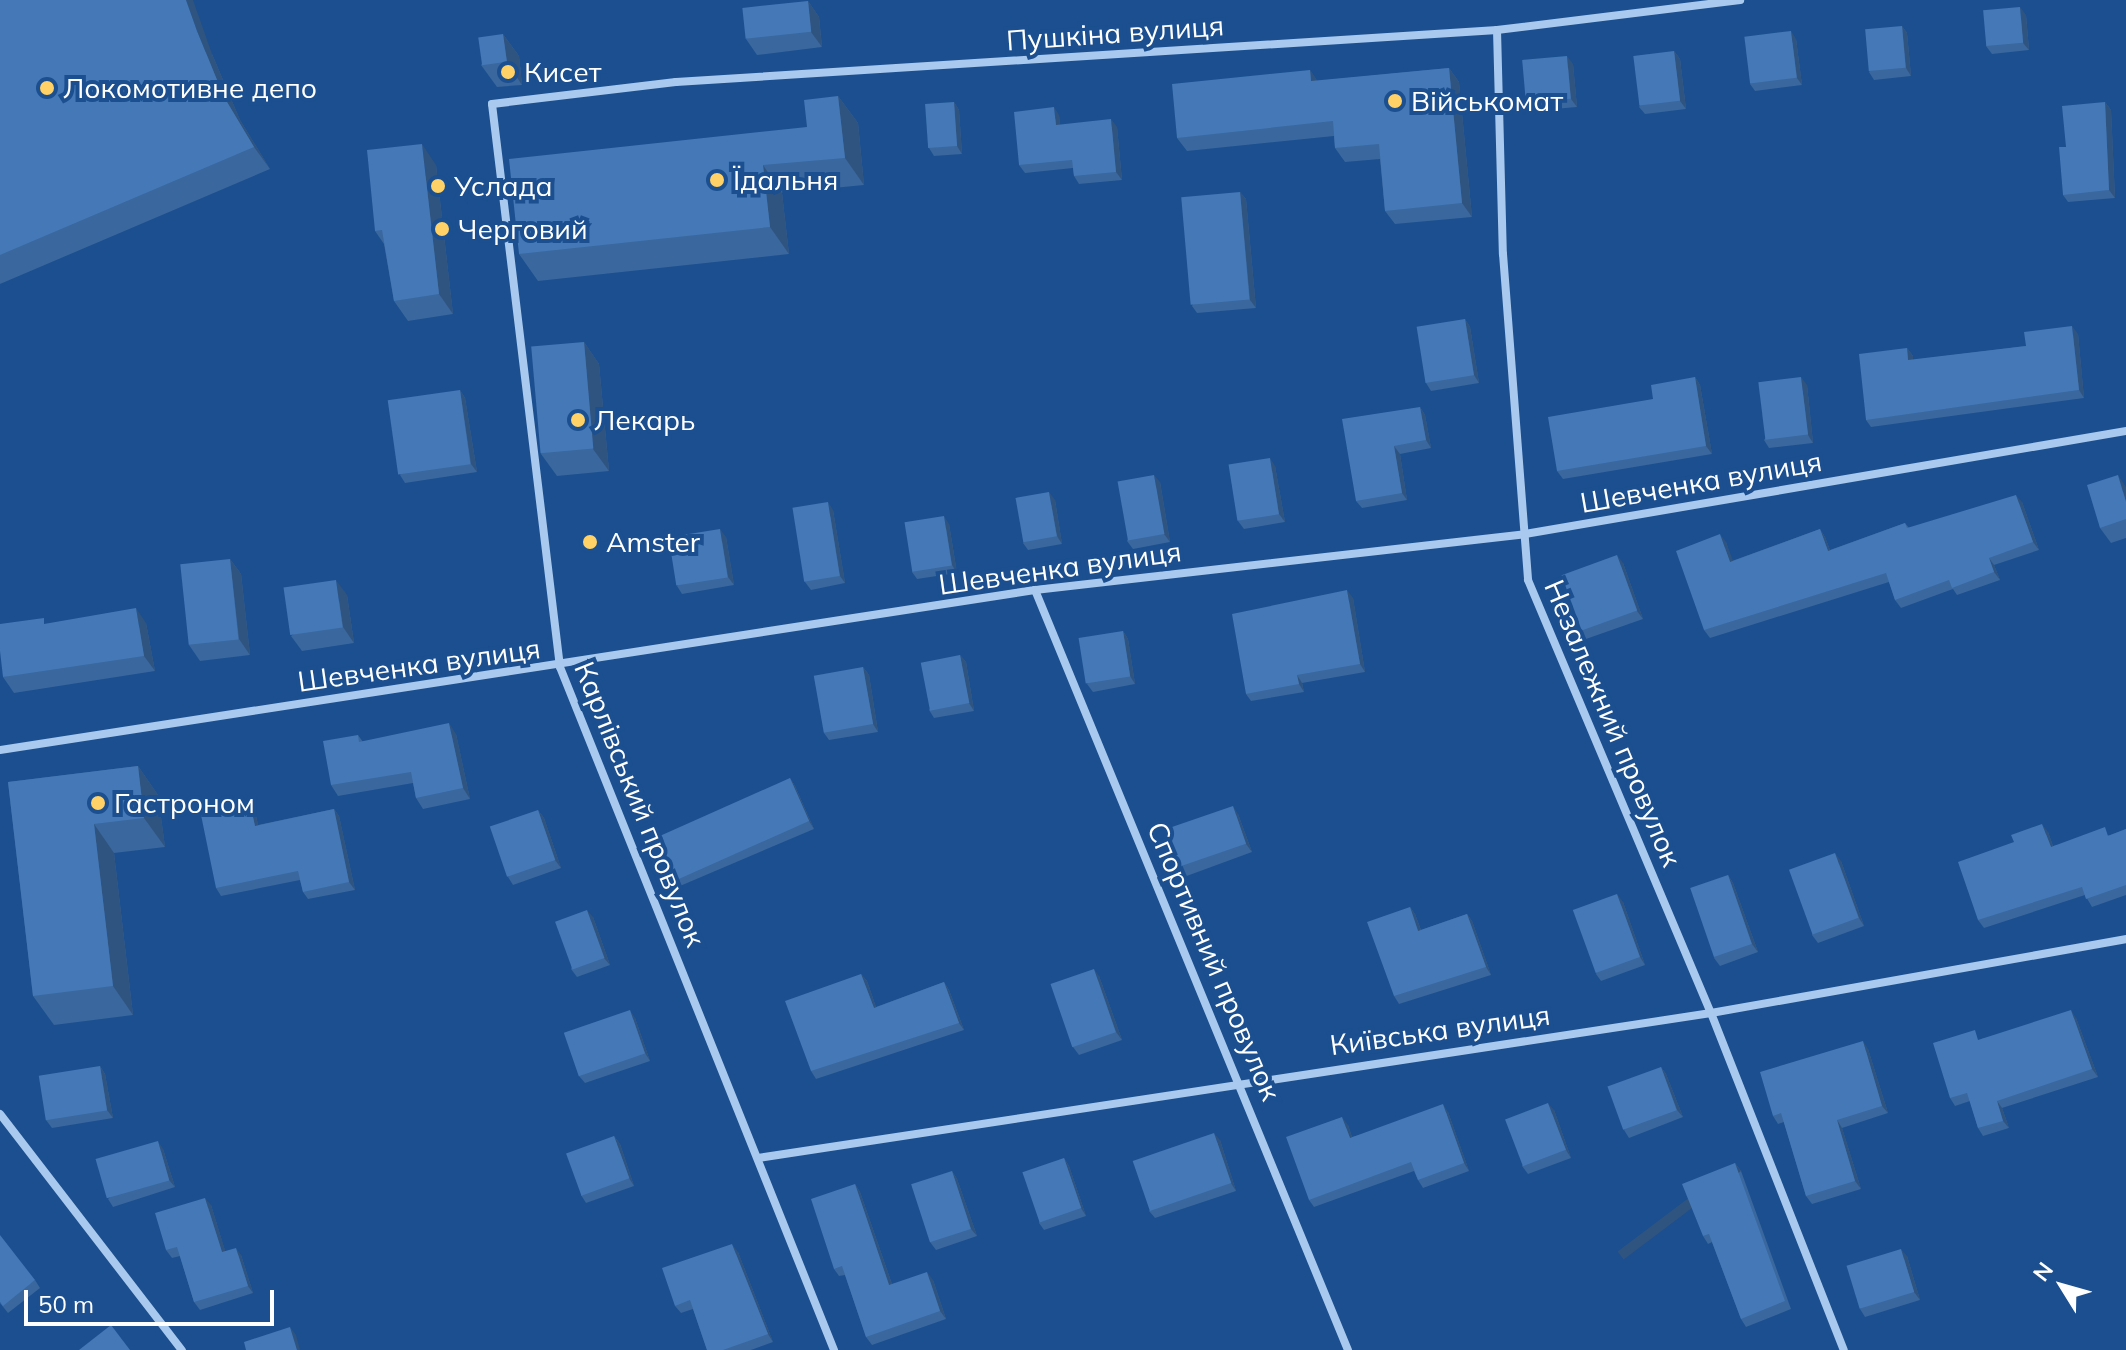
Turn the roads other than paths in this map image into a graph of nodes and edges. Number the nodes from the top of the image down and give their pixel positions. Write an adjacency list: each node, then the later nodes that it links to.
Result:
1 (1740, 0): 2 (street, Пушкіна вулиця)
2 (1497, 30): 3 (street, Пушкіна вулиця); 5 (street, Незалежний провулок)
3 (492, 104): 7 (street, Карлівський провулок)
4 (2126, 431): 5 (street, Шевченка вулиця)
5 (1525, 534): 6 (street, Шевченка вулиця); 10 (street, Незалежний провулок)
6 (1035, 590): 7 (street, Шевченка вулиця); 11 (street, Спортивний провулок)
7 (560, 667): 8 (street, Шевченка вулиця); 13 (street, Карлівський провулок)
8 (0, 750)
9 (2126, 939): 10 (street, Київська вулиця)
10 (1711, 1013): 11 (street, Київська вулиця); 17 (street, Незалежний провулок)
11 (1240, 1081): 13 (street, Київська вулиця); 16 (street, Спортивний провулок)
12 (0, 1114): 14 (street)
13 (758, 1158): 15 (street, Карлівський провулок)
14 (182, 1350)
15 (834, 1350)
16 (1348, 1350)
17 (1844, 1350)

